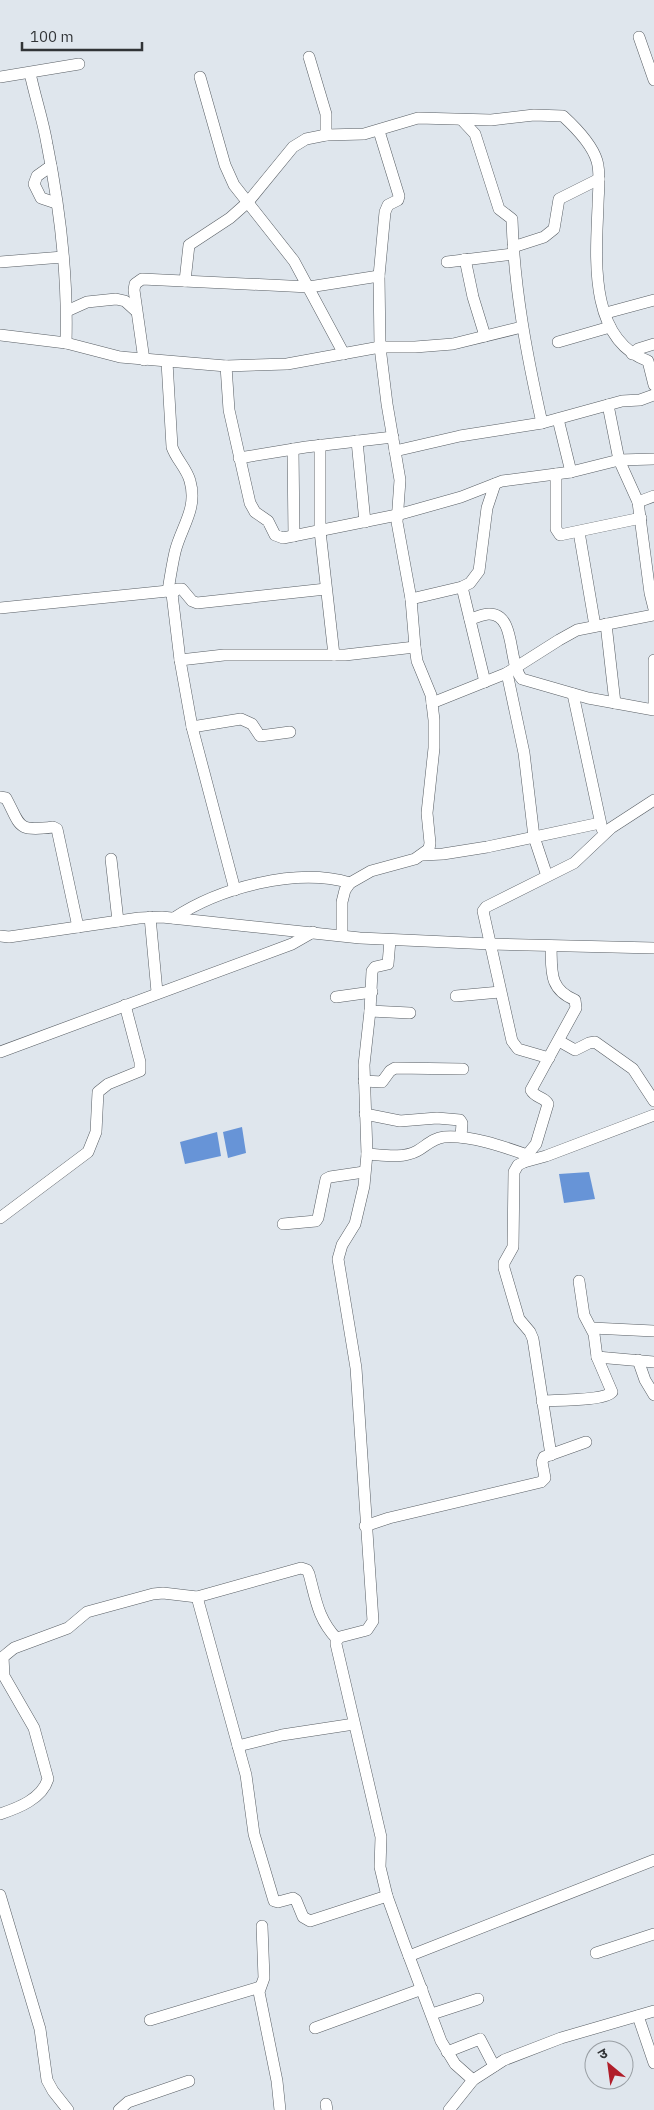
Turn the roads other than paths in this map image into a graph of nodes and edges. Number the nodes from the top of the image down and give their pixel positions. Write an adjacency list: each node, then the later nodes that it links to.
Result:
1 (639, 37): 7 (street)
2 (309, 57): 10 (street)
3 (79, 64): 4 (street)
4 (30, 73): 5 (street); 11 (street)
5 (0, 77)
6 (200, 77): 13 (street)
7 (654, 80)
8 (462, 120): 9 (street); 12 (street); 15 (street)
9 (379, 131): 10 (street); 20 (street)
10 (326, 135): 13 (street)
11 (51, 166): 14 (street); 14 (street)
12 (599, 179): 15 (street); 26 (street)
13 (248, 202): 21 (street); 22 (street)
14 (56, 203): 16 (street)
15 (513, 250): 17 (street); 27 (street)
16 (62, 257): 18 (street); 24 (street)
17 (465, 260): 19 (street); 30 (street)
18 (0, 262)
19 (446, 262)
20 (379, 276): 22 (street); 34 (street)
21 (186, 281): 22 (street); 25 (street)
22 (309, 287): 35 (street)
23 (654, 300): 26 (street)
24 (67, 311): 25 (street); 32 (street)
25 (136, 311): 37 (street)
26 (606, 313): 28 (street)
27 (522, 327): 30 (street); 44 (street)
28 (610, 327): 31 (street); 36 (street)
29 (0, 335): 32 (street)
30 (485, 336): 34 (street)
31 (558, 342)
32 (66, 343): 37 (street)
33 (654, 344): 36 (street)
34 (380, 347): 35 (street); 45 (street)
35 (344, 354): 39 (street)
36 (632, 354): 40 (street)
37 (144, 360): 38 (street)
38 (167, 362): 39 (street); 67 (street)
39 (226, 366): 50 (street)
40 (654, 385)
41 (654, 395): 42 (street)
42 (608, 405): 43 (street); 52 (street)
43 (558, 419): 44 (street); 53 (street)
44 (542, 424): 49 (street)
45 (393, 436): 46 (street); 49 (street)
46 (357, 441): 47 (street); 60 (street)
47 (320, 445): 48 (street); 61 (street)
48 (293, 449): 50 (street); 63 (street)
49 (395, 451): 58 (street)
50 (239, 458): 63 (street)
51 (654, 459): 52 (street)
52 (619, 460): 53 (street); 57 (street)
53 (571, 472): 54 (street)
54 (556, 474): 55 (street); 62 (street)
55 (494, 484): 58 (street); 65 (street)
56 (654, 496): 57 (street)
57 (638, 502): 59 (street)
58 (397, 515): 60 (street); 69 (street)
59 (641, 518): 62 (street); 64 (street)
60 (365, 522): 61 (street)
61 (320, 531): 63 (street); 66 (street)
62 (578, 532): 74 (street)
63 (294, 536)
64 (650, 561): 68 (street)
65 (462, 587): 69 (street); 73 (street)
66 (326, 589): 67 (street); 76 (street)
67 (170, 592): 70 (street); 77 (street)
68 (652, 593): 71 (street)
69 (411, 599): 75 (street)
70 (0, 608)
71 (654, 609)
72 (654, 615): 74 (street)
73 (470, 619): 79 (street); 80 (street)
74 (601, 625): 79 (street); 82 (street)
75 (414, 647): 76 (street); 83 (street)
76 (334, 655): 77 (street)
77 (180, 660): 86 (street)
78 (654, 660): 84 (street)
79 (511, 670): 80 (street); 81 (street); 91 (street)
80 (485, 682): 83 (street)
81 (573, 694): 82 (street); 90 (street)
82 (615, 702): 85 (street)
83 (432, 703): 92 (street)
84 (654, 706)
85 (654, 710)
86 (192, 727): 87 (street); 96 (street)
87 (290, 732)
88 (0, 797): 100 (street)
89 (654, 800): 90 (street)
90 (603, 829): 91 (street); 94 (street)
91 (534, 837): 92 (street); 94 (street)
92 (423, 855): 95 (street)
93 (111, 859): 99 (street)
94 (547, 876): 105 (street)
95 (350, 884): 96 (street); 102 (street)
96 (235, 890): 98 (street)
97 (150, 917): 98 (street); 99 (street); 108 (street)
98 (174, 918): 101 (street)
99 (118, 921): 100 (street)
100 (78, 927): 103 (street)
101 (312, 932): 102 (street); 108 (street)
102 (342, 935): 104 (street)
103 (0, 936)
104 (390, 940): 105 (street); 109 (street)
105 (491, 944): 106 (street); 110 (street)
106 (551, 946): 107 (street); 116 (street)
107 (654, 948)
108 (158, 992): 113 (street)
109 (372, 992): 111 (street); 114 (street)
110 (500, 992): 112 (street); 118 (street)
111 (336, 996)
112 (456, 996)
113 (124, 1005): 117 (street); 128 (street)
114 (370, 1011): 115 (street); 120 (street)
115 (410, 1013)
116 (559, 1041): 118 (street); 121 (street)
117 (0, 1052)
118 (549, 1058): 126 (street)
119 (464, 1069): 120 (street)
120 (364, 1081): 122 (street)
121 (654, 1101)
122 (365, 1114): 124 (street); 125 (street)
123 (654, 1115): 126 (street)
124 (461, 1137): 125 (street); 126 (street)
125 (367, 1154): 127 (street)
126 (525, 1158): 137 (street)
127 (364, 1172): 129 (street); 140 (street)
128 (0, 1218)
129 (283, 1224)
130 (579, 1281): 131 (street)
131 (592, 1328): 132 (street); 133 (street)
132 (654, 1331)
133 (597, 1357): 134 (street); 137 (street)
134 (638, 1360): 135 (street); 136 (street)
135 (654, 1362)
136 (654, 1395)
137 (542, 1401): 139 (street)
138 (586, 1442): 139 (street)
139 (551, 1454): 140 (street)
140 (365, 1526): 142 (street)
141 (197, 1597): 142 (street); 144 (street); 145 (street)
142 (337, 1639): 143 (street)
143 (354, 1724): 144 (street); 148 (street)
144 (238, 1746): 148 (street)
145 (0, 1814)
146 (654, 1860): 152 (street)
147 (0, 1895): 166 (street)
148 (387, 1896): 152 (street)
149 (262, 1926): 153 (street)
150 (654, 1934): 151 (street)
151 (596, 1953)
152 (409, 1956): 154 (street)
153 (260, 1987): 159 (street); 170 (street)
154 (422, 1989): 157 (street); 160 (street)
155 (478, 1998): 157 (street)
156 (654, 2011): 158 (street)
157 (432, 2014): 161 (street)
158 (638, 2016): 162 (street); 163 (street)
159 (150, 2020)
160 (315, 2028)
161 (447, 2052): 163 (street); 164 (street)
162 (654, 2063)
163 (494, 2066): 164 (street)
164 (473, 2080): 171 (street)
165 (189, 2081): 169 (street)
166 (68, 2110)
167 (108, 2110): 168 (street)
168 (114, 2110)
169 (119, 2110)
170 (280, 2110)
171 (450, 2110)

